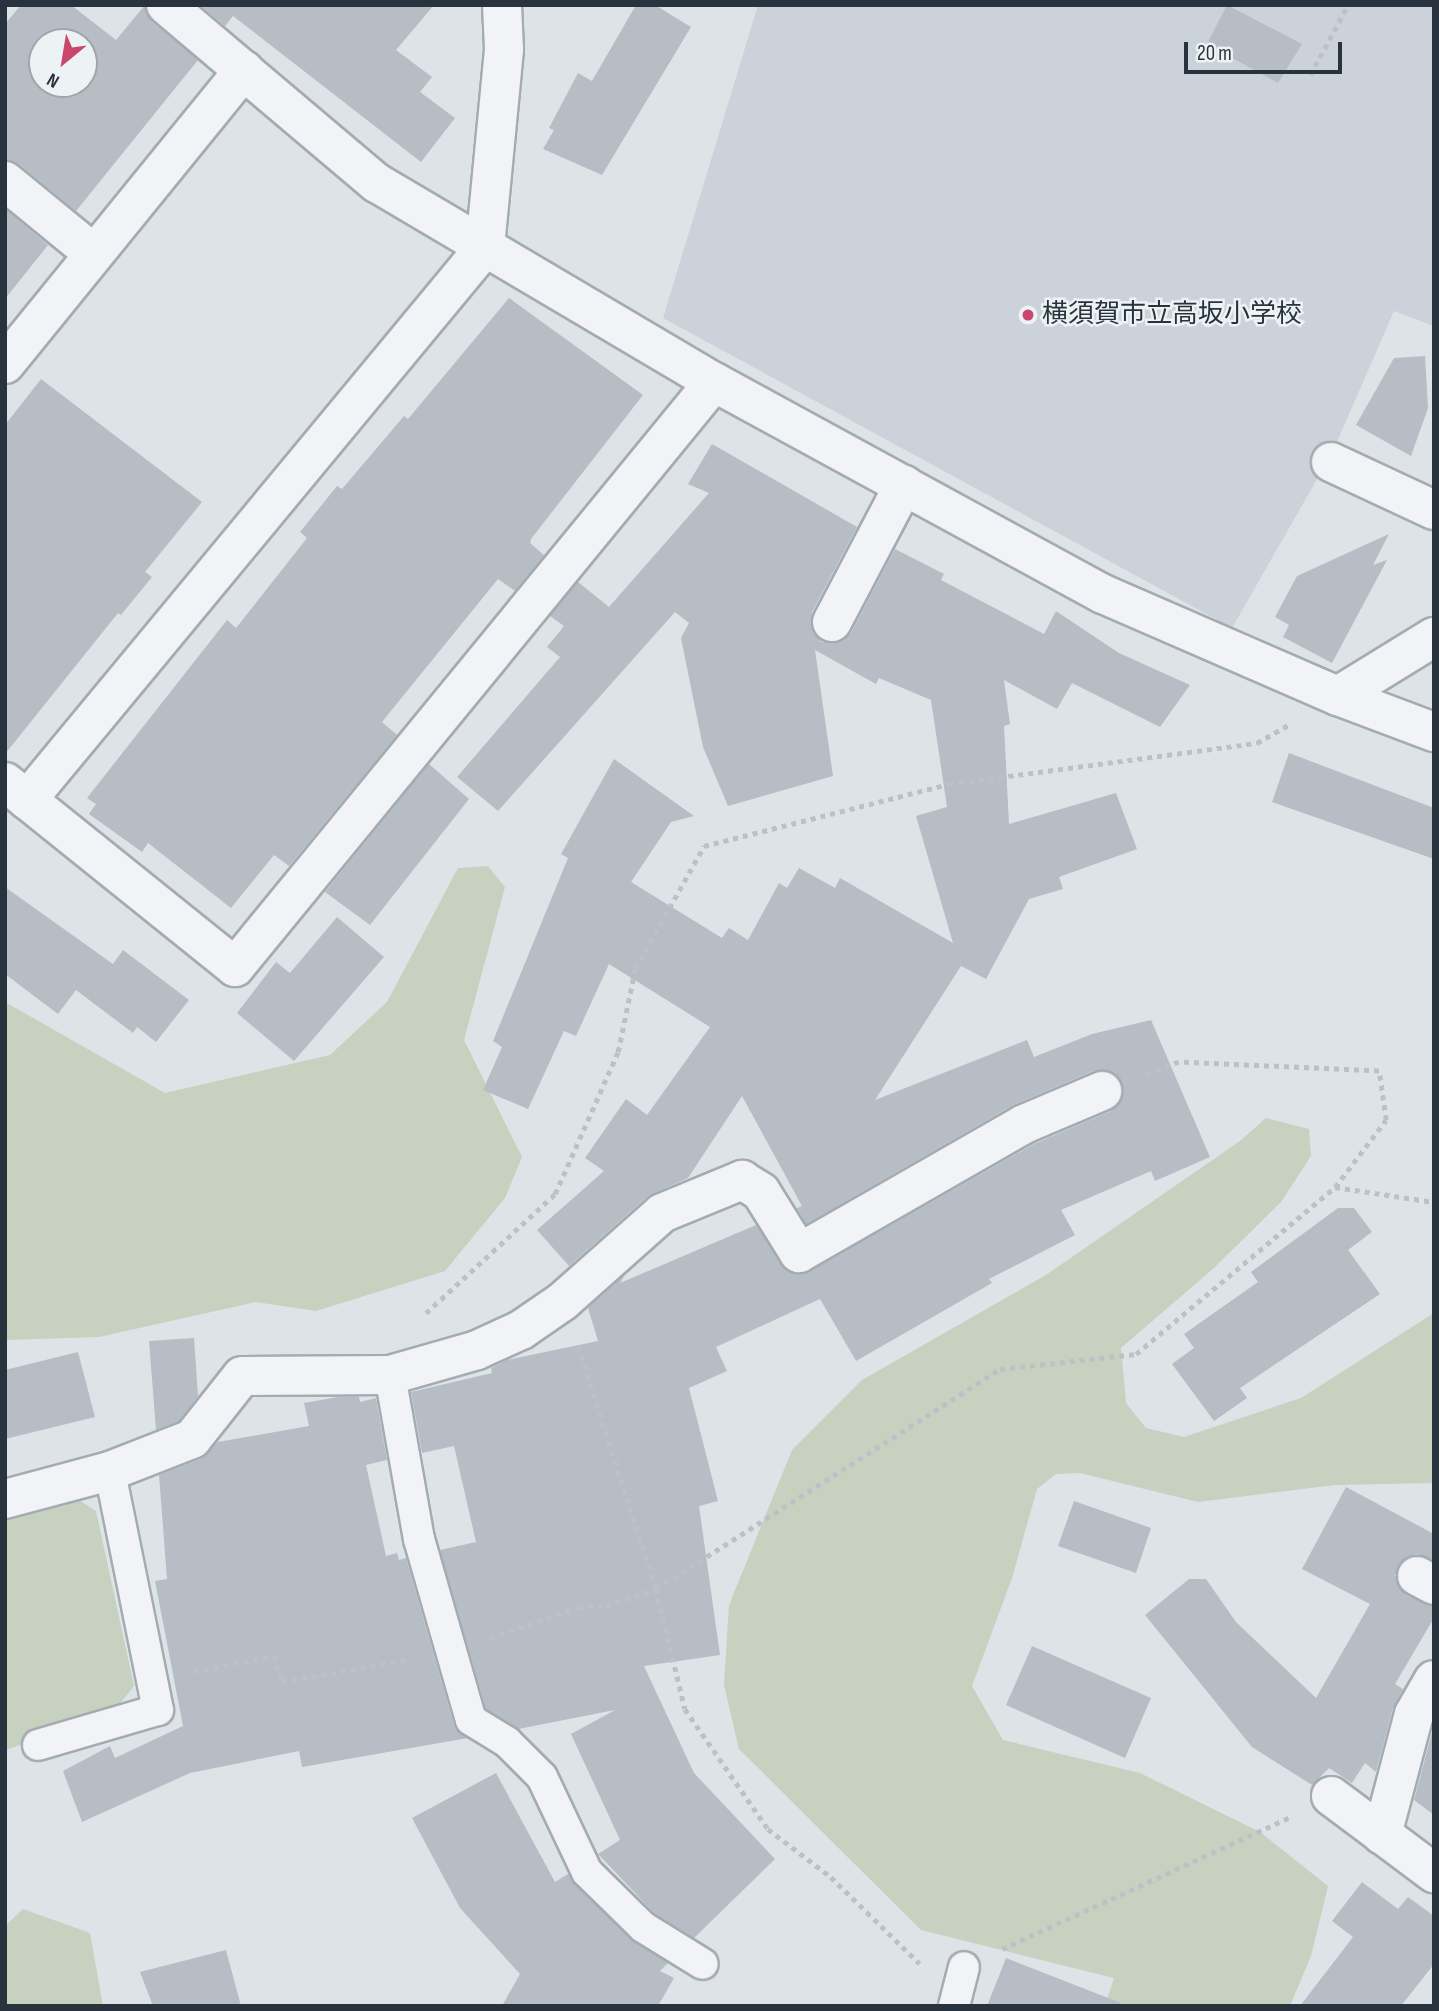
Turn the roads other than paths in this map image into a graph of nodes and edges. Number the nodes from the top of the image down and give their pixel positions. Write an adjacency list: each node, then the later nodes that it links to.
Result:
1 (166, 5): 3 (street)
2 (502, 5): 5 (street)
3 (244, 70): 5 (street); 6 (street)
4 (5, 181): 6 (street)
5 (485, 247): 8 (street); 16 (street)
6 (93, 253): 7 (street)
7 (5, 364)
8 (715, 382): 10 (street); 16 (street)
9 (1331, 462): 11 (street)
10 (904, 485): 12 (street); 14 (street)
11 (1434, 510)
12 (832, 622)
13 (1434, 636): 14 (street)
14 (1338, 696): 15 (street)
15 (1434, 732)
16 (16, 791)
17 (1101, 1091): 18 (street)
18 (390, 1375): 19 (street); 26 (lane)
19 (110, 1471): 20 (street); 22 (lane)
20 (5, 1499)
21 (1434, 1680): 24 (street)
22 (38, 1745)
23 (1331, 1796): 24 (street)
24 (1382, 1835): 25 (street)
25 (1434, 1873)
26 (702, 1964)
27 (964, 1967): 28 (lane)
28 (954, 2006)

